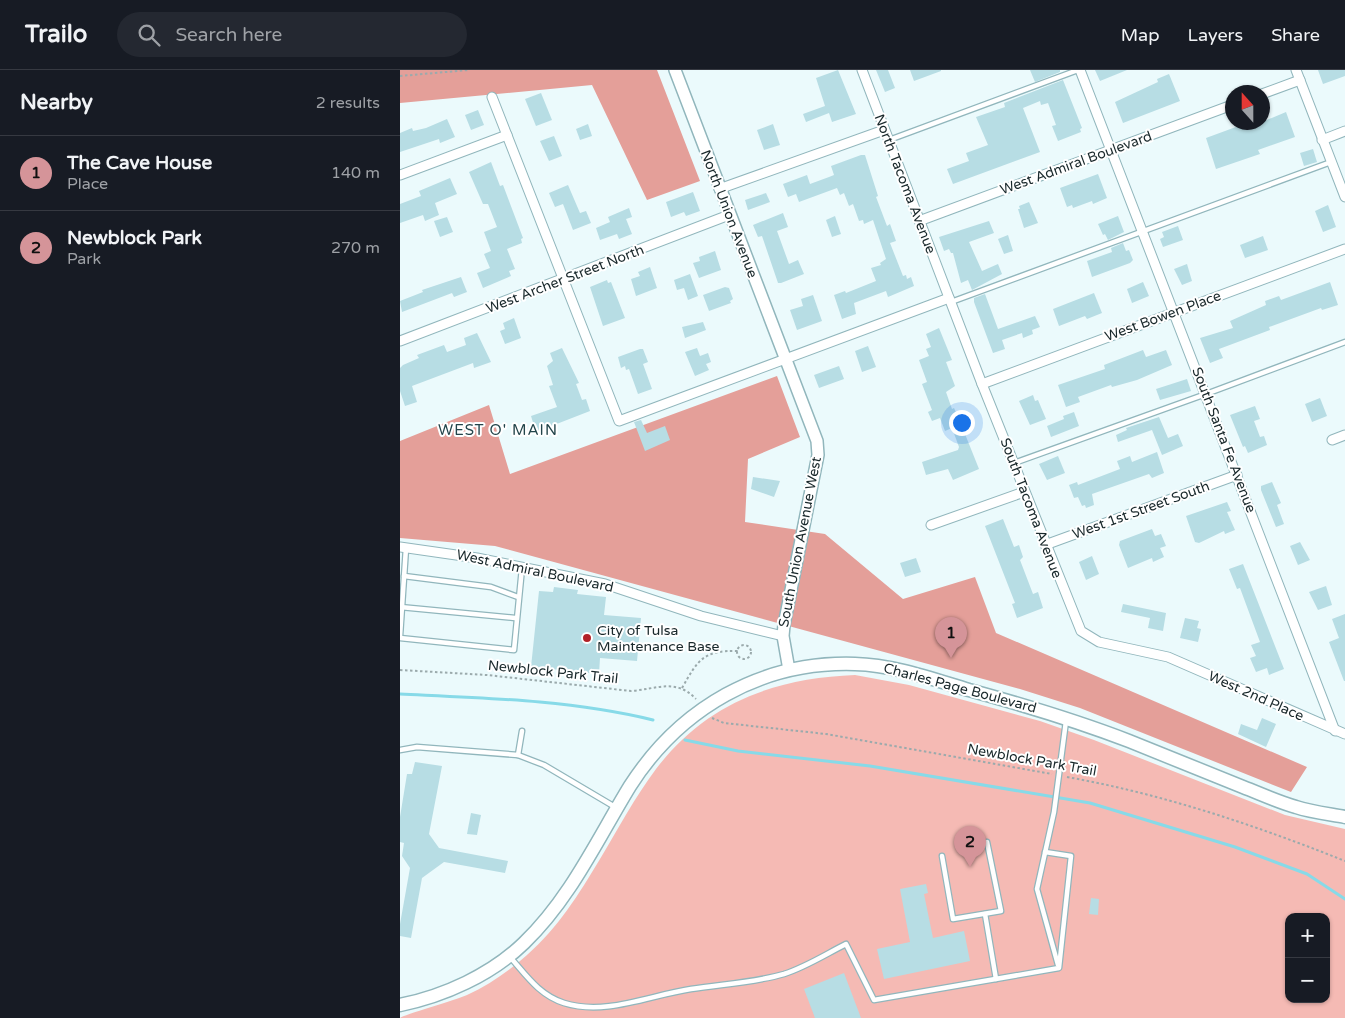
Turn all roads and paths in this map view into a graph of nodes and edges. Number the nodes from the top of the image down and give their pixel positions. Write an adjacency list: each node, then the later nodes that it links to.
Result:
1 (469, 70): 6 (path)
2 (675, 70): 19 (street, North Union Avenue)
3 (862, 70): 11 (street, North Tacoma Avenue)
4 (1079, 70): 14 (lane); 16 (street, South Santa Fe Avenue)
5 (1296, 70): 7 (street)
6 (400, 76)
7 (1300, 80): 8 (street); 15 (street)
8 (1270, 91)
9 (492, 97): 13 (street)
10 (1225, 108): 16 (street, West Admiral Boulevard)
11 (884, 130): 14 (street, North Tacoma Avenue); 19 (street)
12 (1345, 131): 15 (street)
13 (507, 136): 18 (street); 25 (street)
14 (888, 140): 22 (street, North Tacoma Avenue)
15 (1322, 140): 17 (street)
16 (1110, 151): 22 (street, West Admiral Boulevard); 23 (street, South Santa Fe Avenue)
17 (1331, 162): 20 (street); 23 (lane)
18 (400, 175)
19 (719, 189): 21 (street, North Union Avenue)
20 (1345, 197)
21 (729, 215): 25 (street, West Archer Street North); 30 (street, North Union Avenue)
22 (919, 220): 26 (street, North Tacoma Avenue)
23 (1142, 230): 26 (lane); 27 (street, South Santa Fe Avenue)
24 (1345, 249): 27 (street, West Bowen Place)
25 (562, 280): 28 (street, West Archer Street North); 30 (street)
26 (950, 300): 30 (street); 31 (street, South Tacoma Avenue)
27 (1174, 312): 31 (street, West Bowen Place); 32 (street, South Santa Fe Avenue)
28 (400, 341)
29 (1345, 342): 32 (lane)
30 (785, 358): 46 (street, South Union Avenue West)
31 (982, 384): 35 (street, South Tacoma Avenue)
32 (1206, 394): 35 (lane); 36 (street, South Santa Fe Avenue)
33 (1345, 435): 34 (street)
34 (1332, 440)
35 (1014, 463): 37 (street, South Tacoma Avenue)
36 (1237, 475): 39 (street, West 1st Street South); 56 (street, South Santa Fe Avenue)
37 (1024, 492): 38 (street); 39 (street, South Tacoma Avenue)
38 (930, 526)
39 (1045, 545): 49 (street, South Tacoma Avenue)
40 (403, 548): 41 (street, West Admiral Boulevard); 42 (lane)
41 (522, 566): 43 (lane); 46 (street, West Admiral Boulevard)
42 (404, 576): 43 (lane); 44 (lane)
43 (518, 596): 45 (lane)
44 (401, 607): 45 (lane); 47 (lane)
45 (515, 618): 47 (lane)
46 (783, 636): 51 (street, South Union Avenue West)
47 (400, 637)
48 (738, 651): 48 (path); 52 (path)
49 (1168, 657): 56 (street, West 2nd Place)
50 (400, 670): 52 (path, Newblock Park Trail)
51 (790, 670): 55 (main road, Charles Page Boulevard); 62 (main road, Charles Page Boulevard)
52 (682, 688): 53 (path)
53 (698, 701)
54 (708, 714): 61 (path, Newblock Park Trail)
55 (1067, 718): 61 (lane); 63 (main road, Charles Page Boulevard)
56 (1335, 730): 58 (street, West 2nd Place)
57 (522, 731): 60 (lane)
58 (1345, 734)
59 (400, 750): 60 (lane)
60 (518, 755): 62 (lane)
61 (1059, 775): 65 (lane); 67 (path, Newblock Park Trail)
62 (617, 808): 69 (main road, Charles Page Boulevard)
63 (1345, 817)
64 (987, 842): 68 (lane)
65 (1045, 852): 70 (lane); 70 (lane)
66 (942, 856): 68 (lane)
67 (1345, 861)
68 (985, 914): 71 (lane)
69 (509, 956): 71 (lane); 72 (main road, Charles Page Boulevard)
70 (1059, 968): 71 (lane)
71 (996, 979)
72 (400, 1005)

